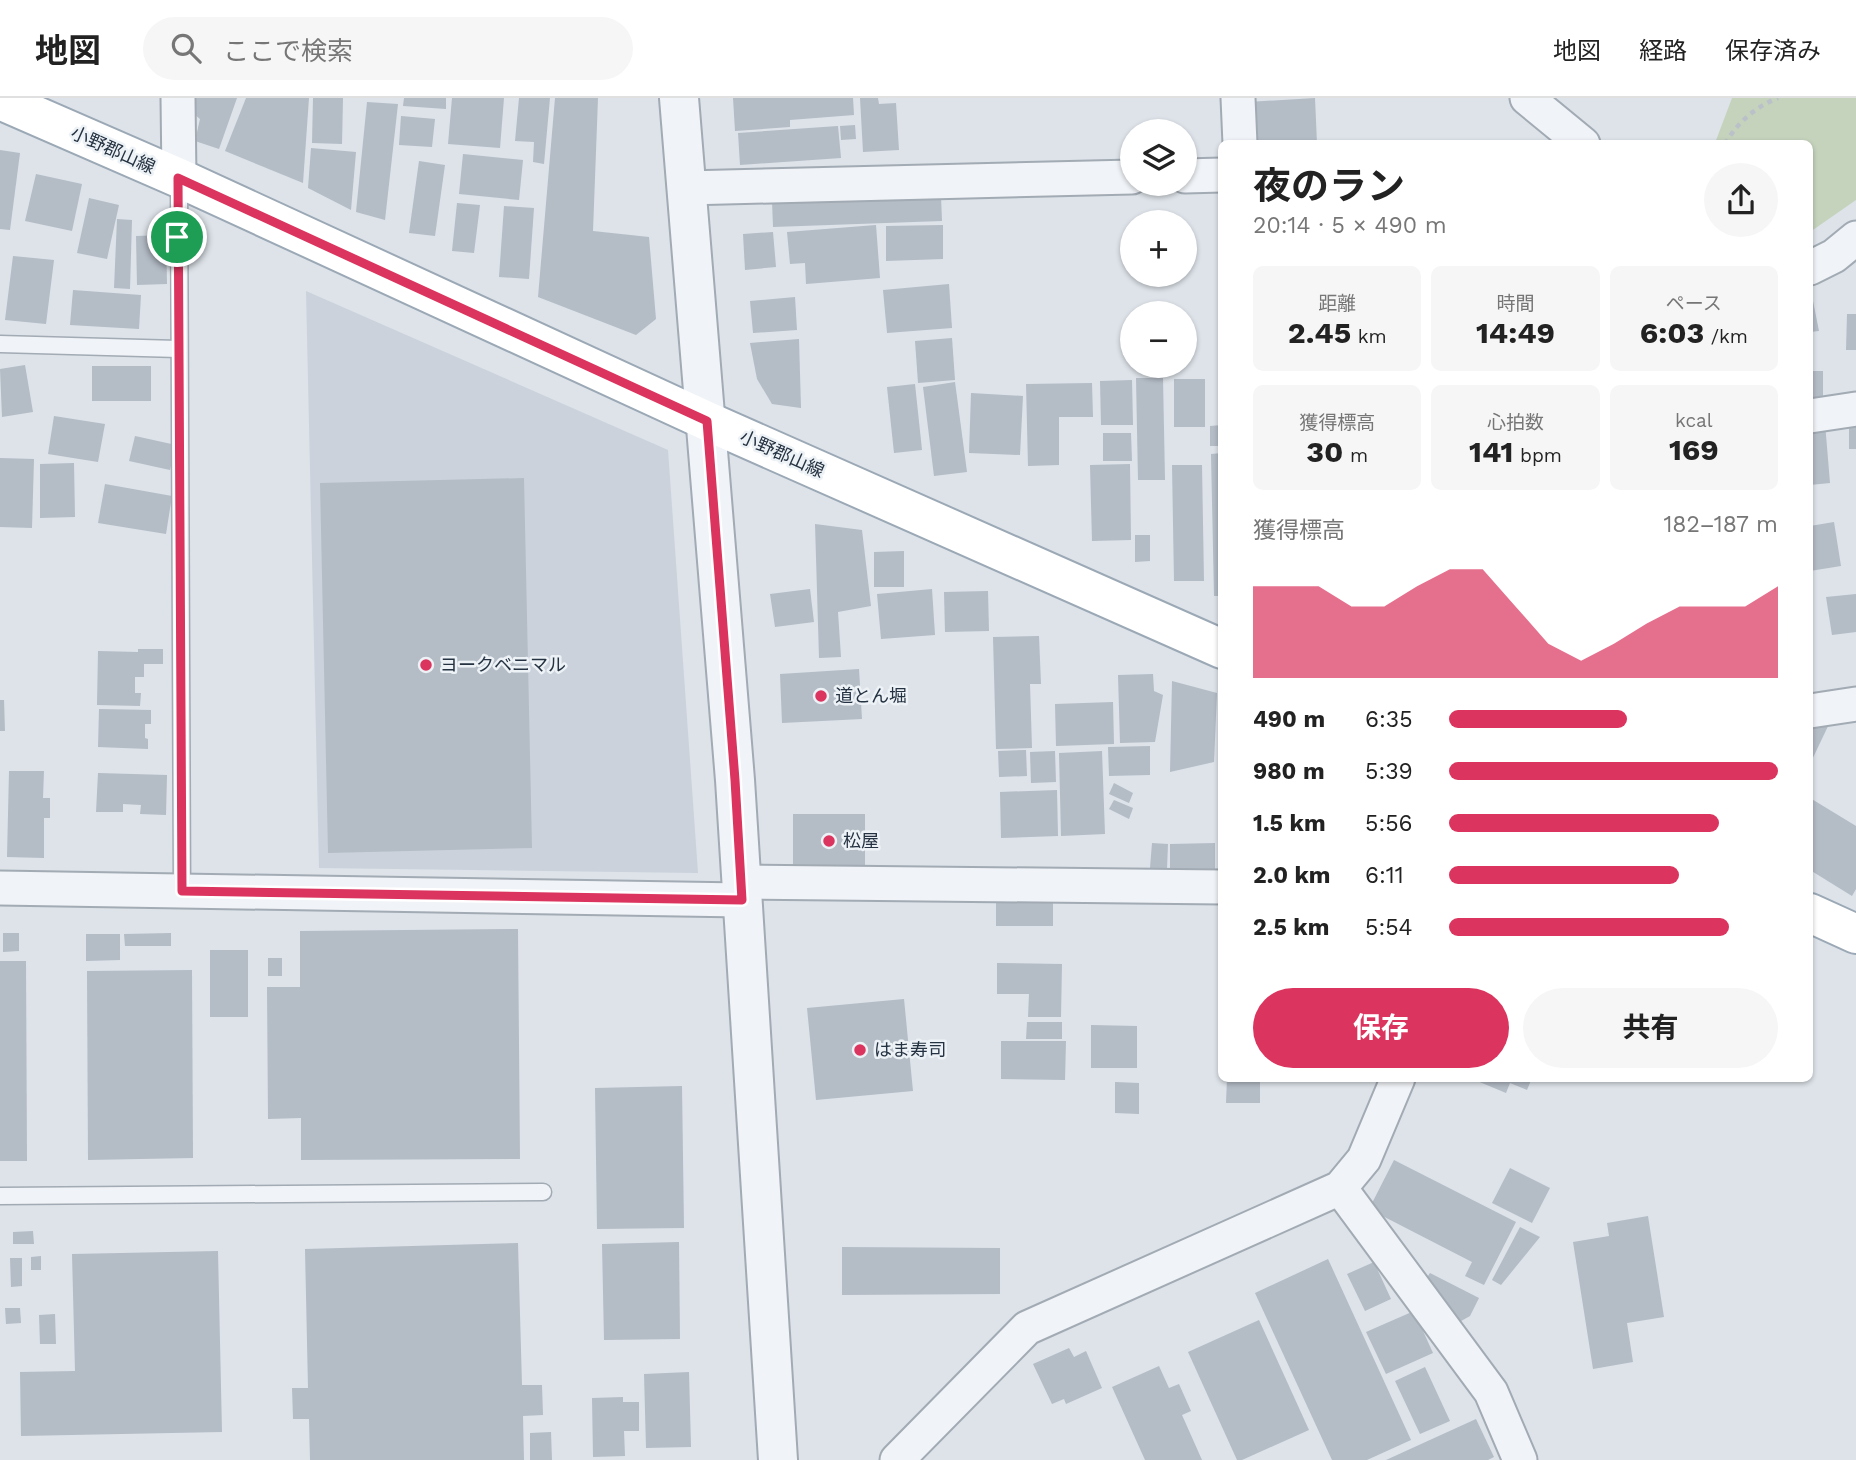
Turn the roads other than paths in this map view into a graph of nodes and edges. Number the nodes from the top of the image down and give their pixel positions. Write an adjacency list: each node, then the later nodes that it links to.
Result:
1 (178, 98): 11 (street)
2 (679, 98): 12 (street)
3 (1238, 98): 6 (street)
4 (1527, 98): 7 (street)
5 (0, 100): 11 (main road, 小野郡山線)
6 (1240, 140)
7 (1578, 140)
8 (1218, 175): 9 (street)
9 (1197, 176)
10 (1120, 177): 12 (street)
11 (178, 178): 16 (lane); 19 (main road, 小野郡山線)
12 (686, 188): 19 (street)
13 (1856, 238): 14 (street)
14 (1813, 266)
15 (0, 344): 16 (lane)
16 (178, 349): 25 (lane)
17 (1856, 409): 18 (street)
18 (1813, 416)
19 (707, 421): 20 (main road, 小野郡山線); 26 (street)
20 (1218, 647)
21 (1856, 704): 22 (street)
22 (1813, 711)
23 (1218, 887): 26 (street)
24 (0, 888): 25 (street)
25 (182, 891): 26 (street)
26 (741, 891): 34 (street)
27 (1813, 914): 28 (main road)
28 (1856, 934)
29 (1396, 1082): 30 (street)
30 (1340, 1188): 33 (street); 36 (street)
31 (543, 1192): 32 (lane)
32 (0, 1196)
33 (927, 1448): 35 (street)
34 (778, 1460)
35 (897, 1460)
36 (1520, 1460)

